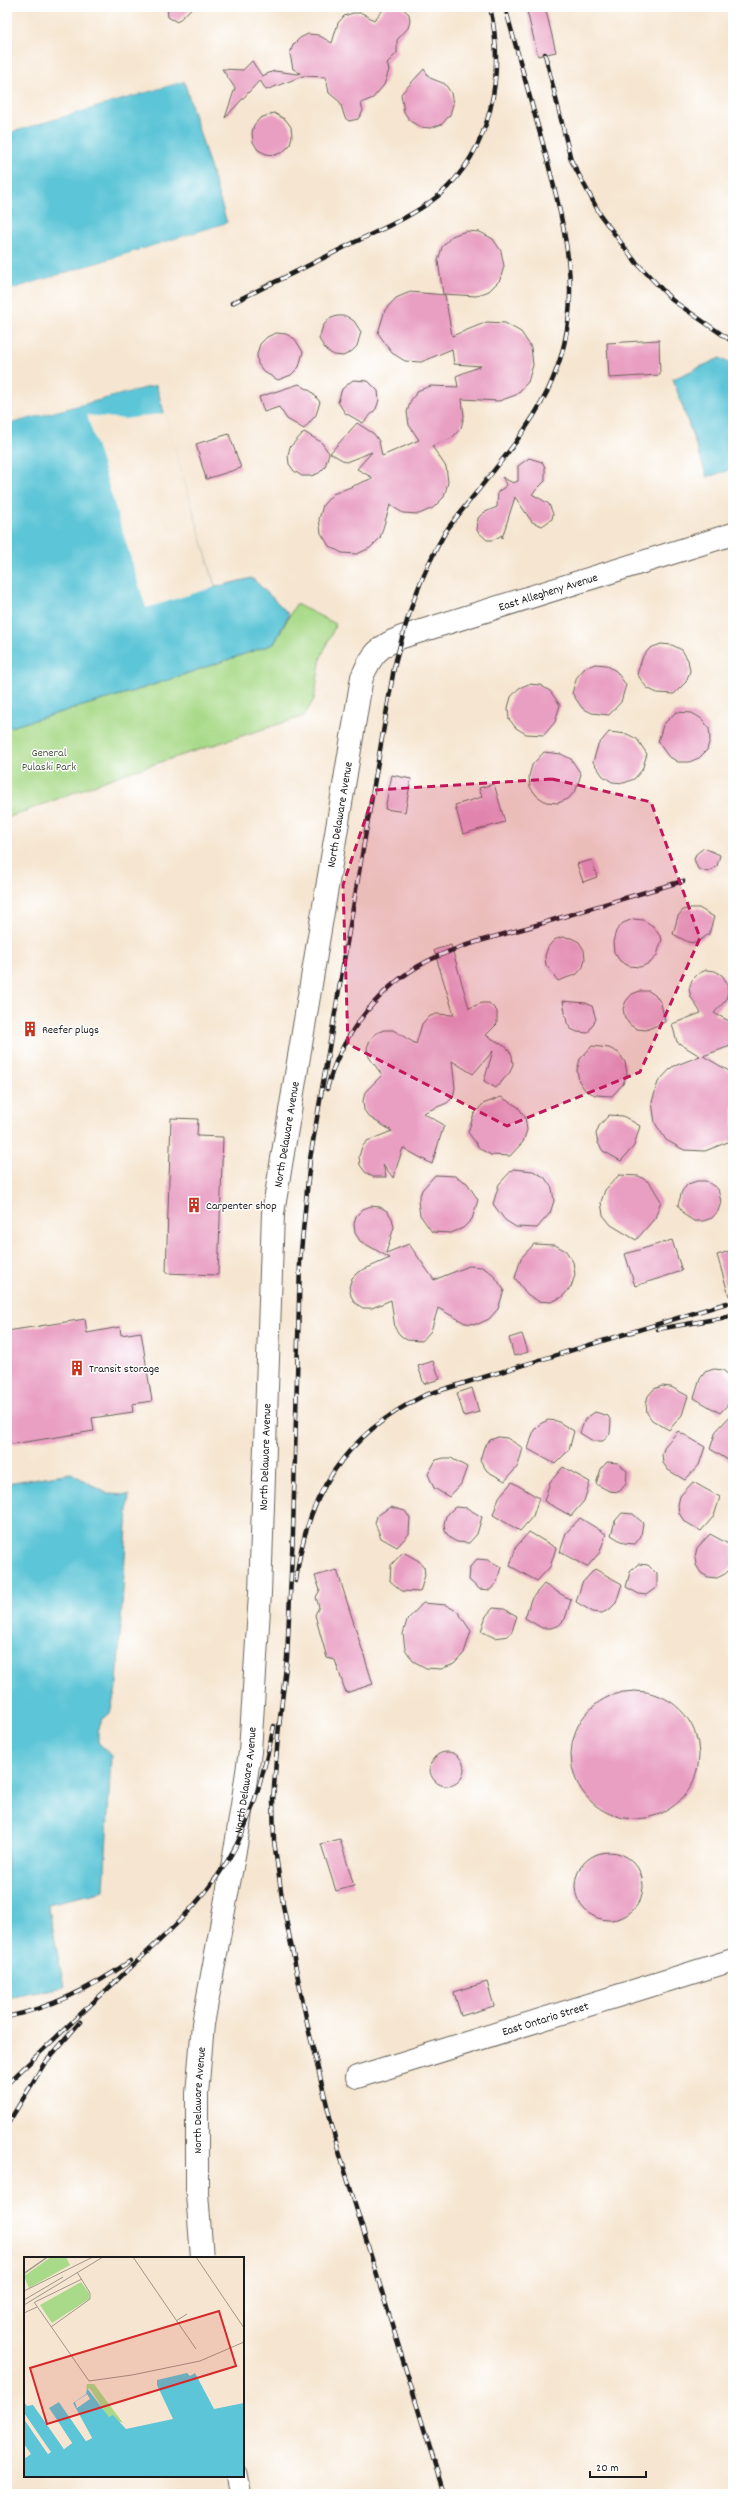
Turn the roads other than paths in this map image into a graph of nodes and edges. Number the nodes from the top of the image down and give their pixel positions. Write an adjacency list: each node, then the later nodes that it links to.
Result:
1 (733, 534): 2 (street, East Allegheny Avenue)
2 (369, 660): 5 (street, North Delaware Avenue)
3 (733, 1960): 4 (street, East Ontario Street)
4 (357, 2077)
5 (202, 2257)
6 (237, 2477): 7 (street)
7 (240, 2494)

